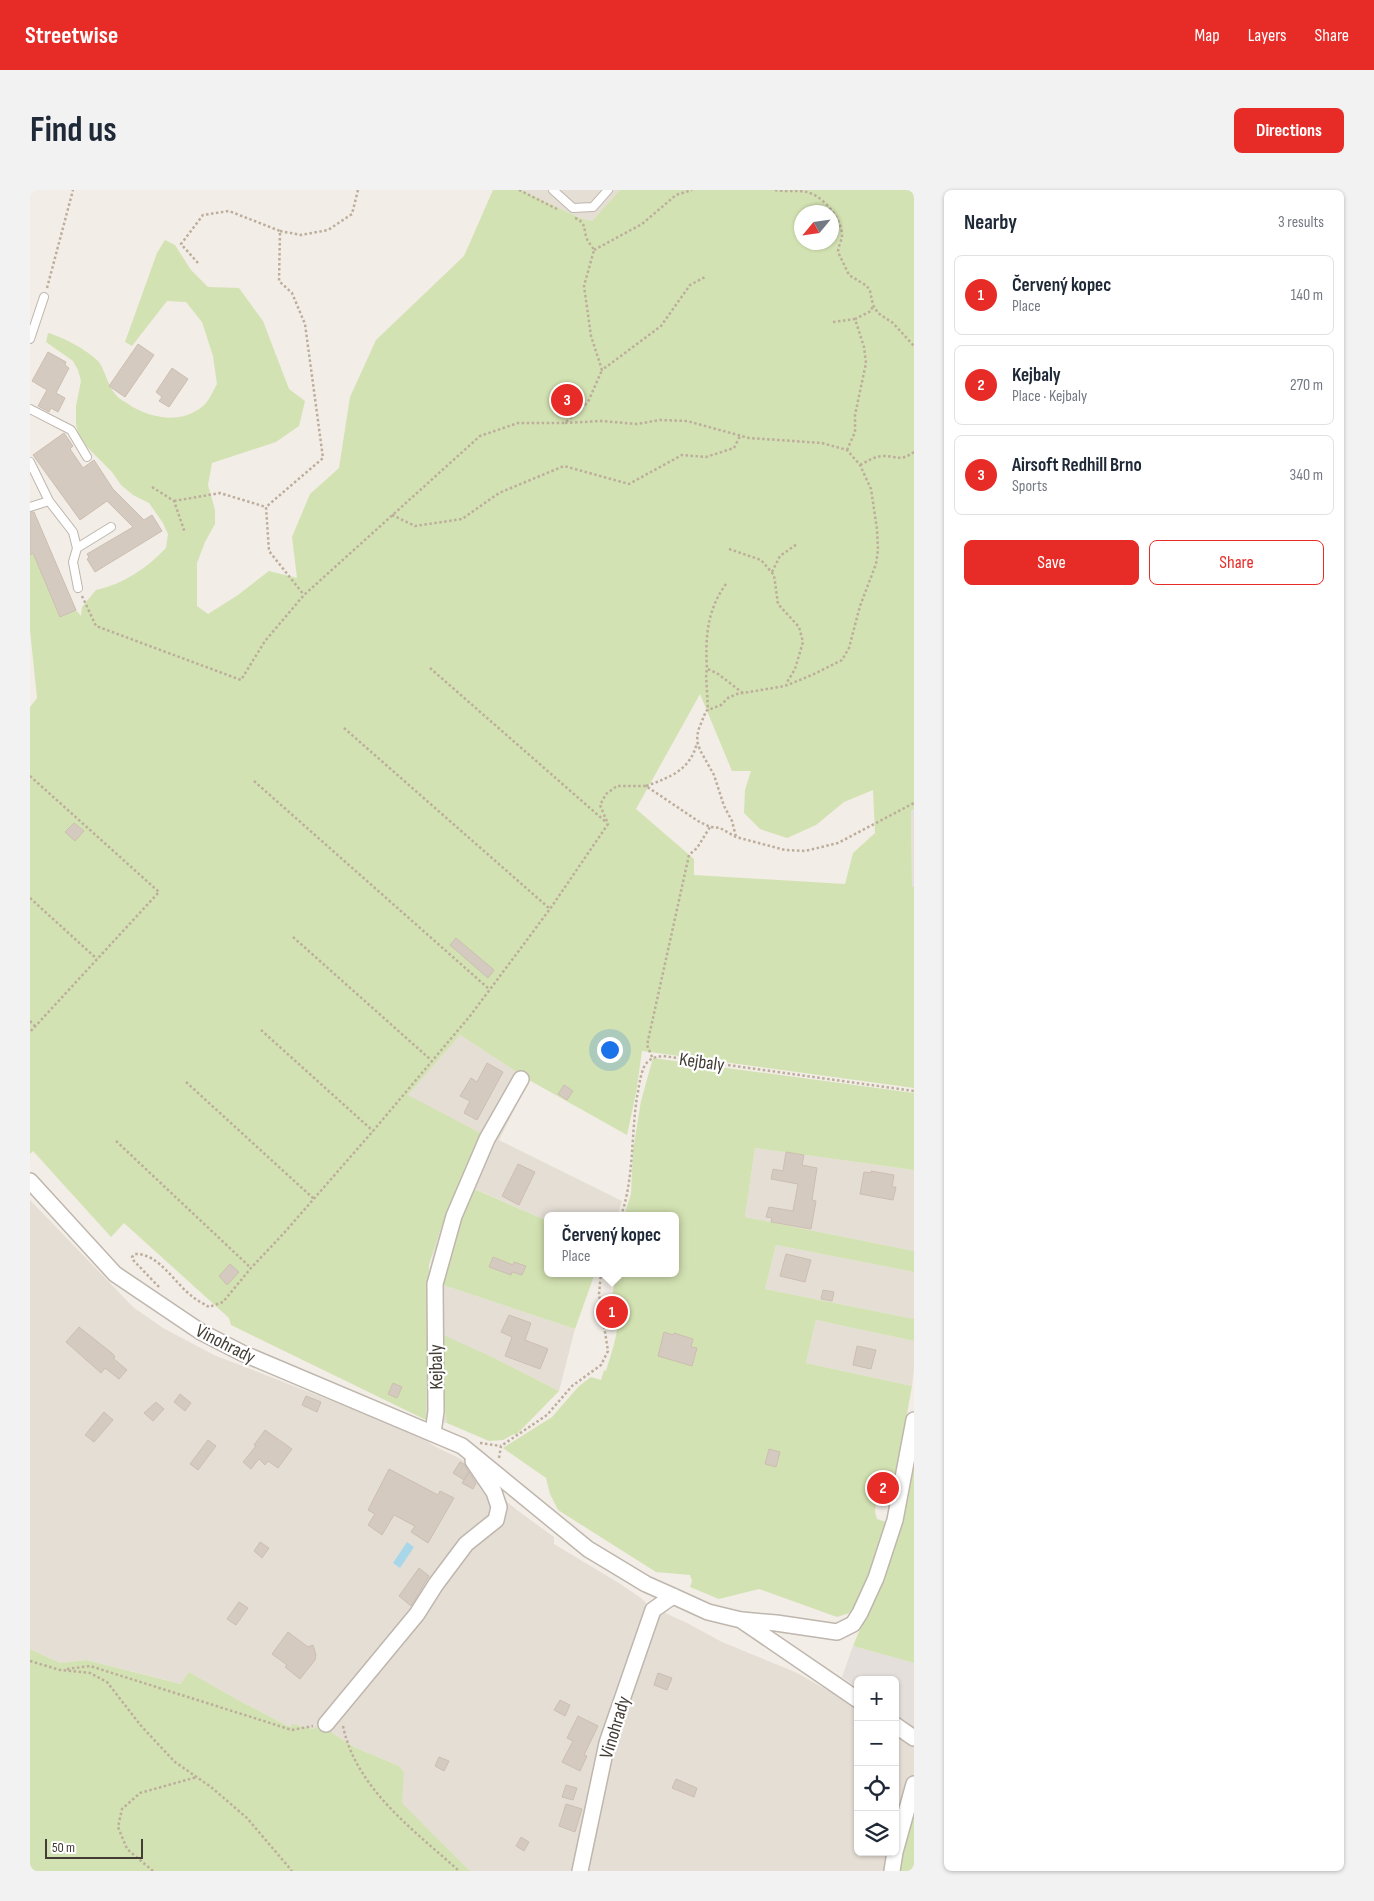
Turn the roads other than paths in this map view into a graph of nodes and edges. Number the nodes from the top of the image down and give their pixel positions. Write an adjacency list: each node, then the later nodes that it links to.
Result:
1 (553, 190): 2 (lane)
2 (608, 190)
3 (44, 297): 4 (lane)
4 (30, 339)
5 (30, 409): 6 (lane)
6 (87, 457)
7 (30, 462): 8 (lane)
8 (49, 501): 9 (lane); 11 (lane)
9 (30, 506)
10 (111, 527): 11 (lane)
11 (77, 548): 12 (lane)
12 (78, 588)
13 (521, 1078): 16 (street, Kejbaly)
14 (30, 1181): 16 (street, Vinohrady)
15 (914, 1420): 19 (street)
16 (433, 1433): 17 (street, Vinohrady)
17 (462, 1446): 18 (street, Vinohrady); 21 (street)
18 (673, 1596): 19 (street, Vinohrady); 27 (street, Vinohrady)
19 (741, 1620): 20 (street, Vinohrady)
20 (854, 1697)
21 (326, 1724)
22 (899, 1729): 23 (street)
23 (914, 1738)
24 (914, 1784): 25 (street)
25 (899, 1838)
26 (894, 1856): 28 (street)
27 (580, 1871)
28 (892, 1871)

